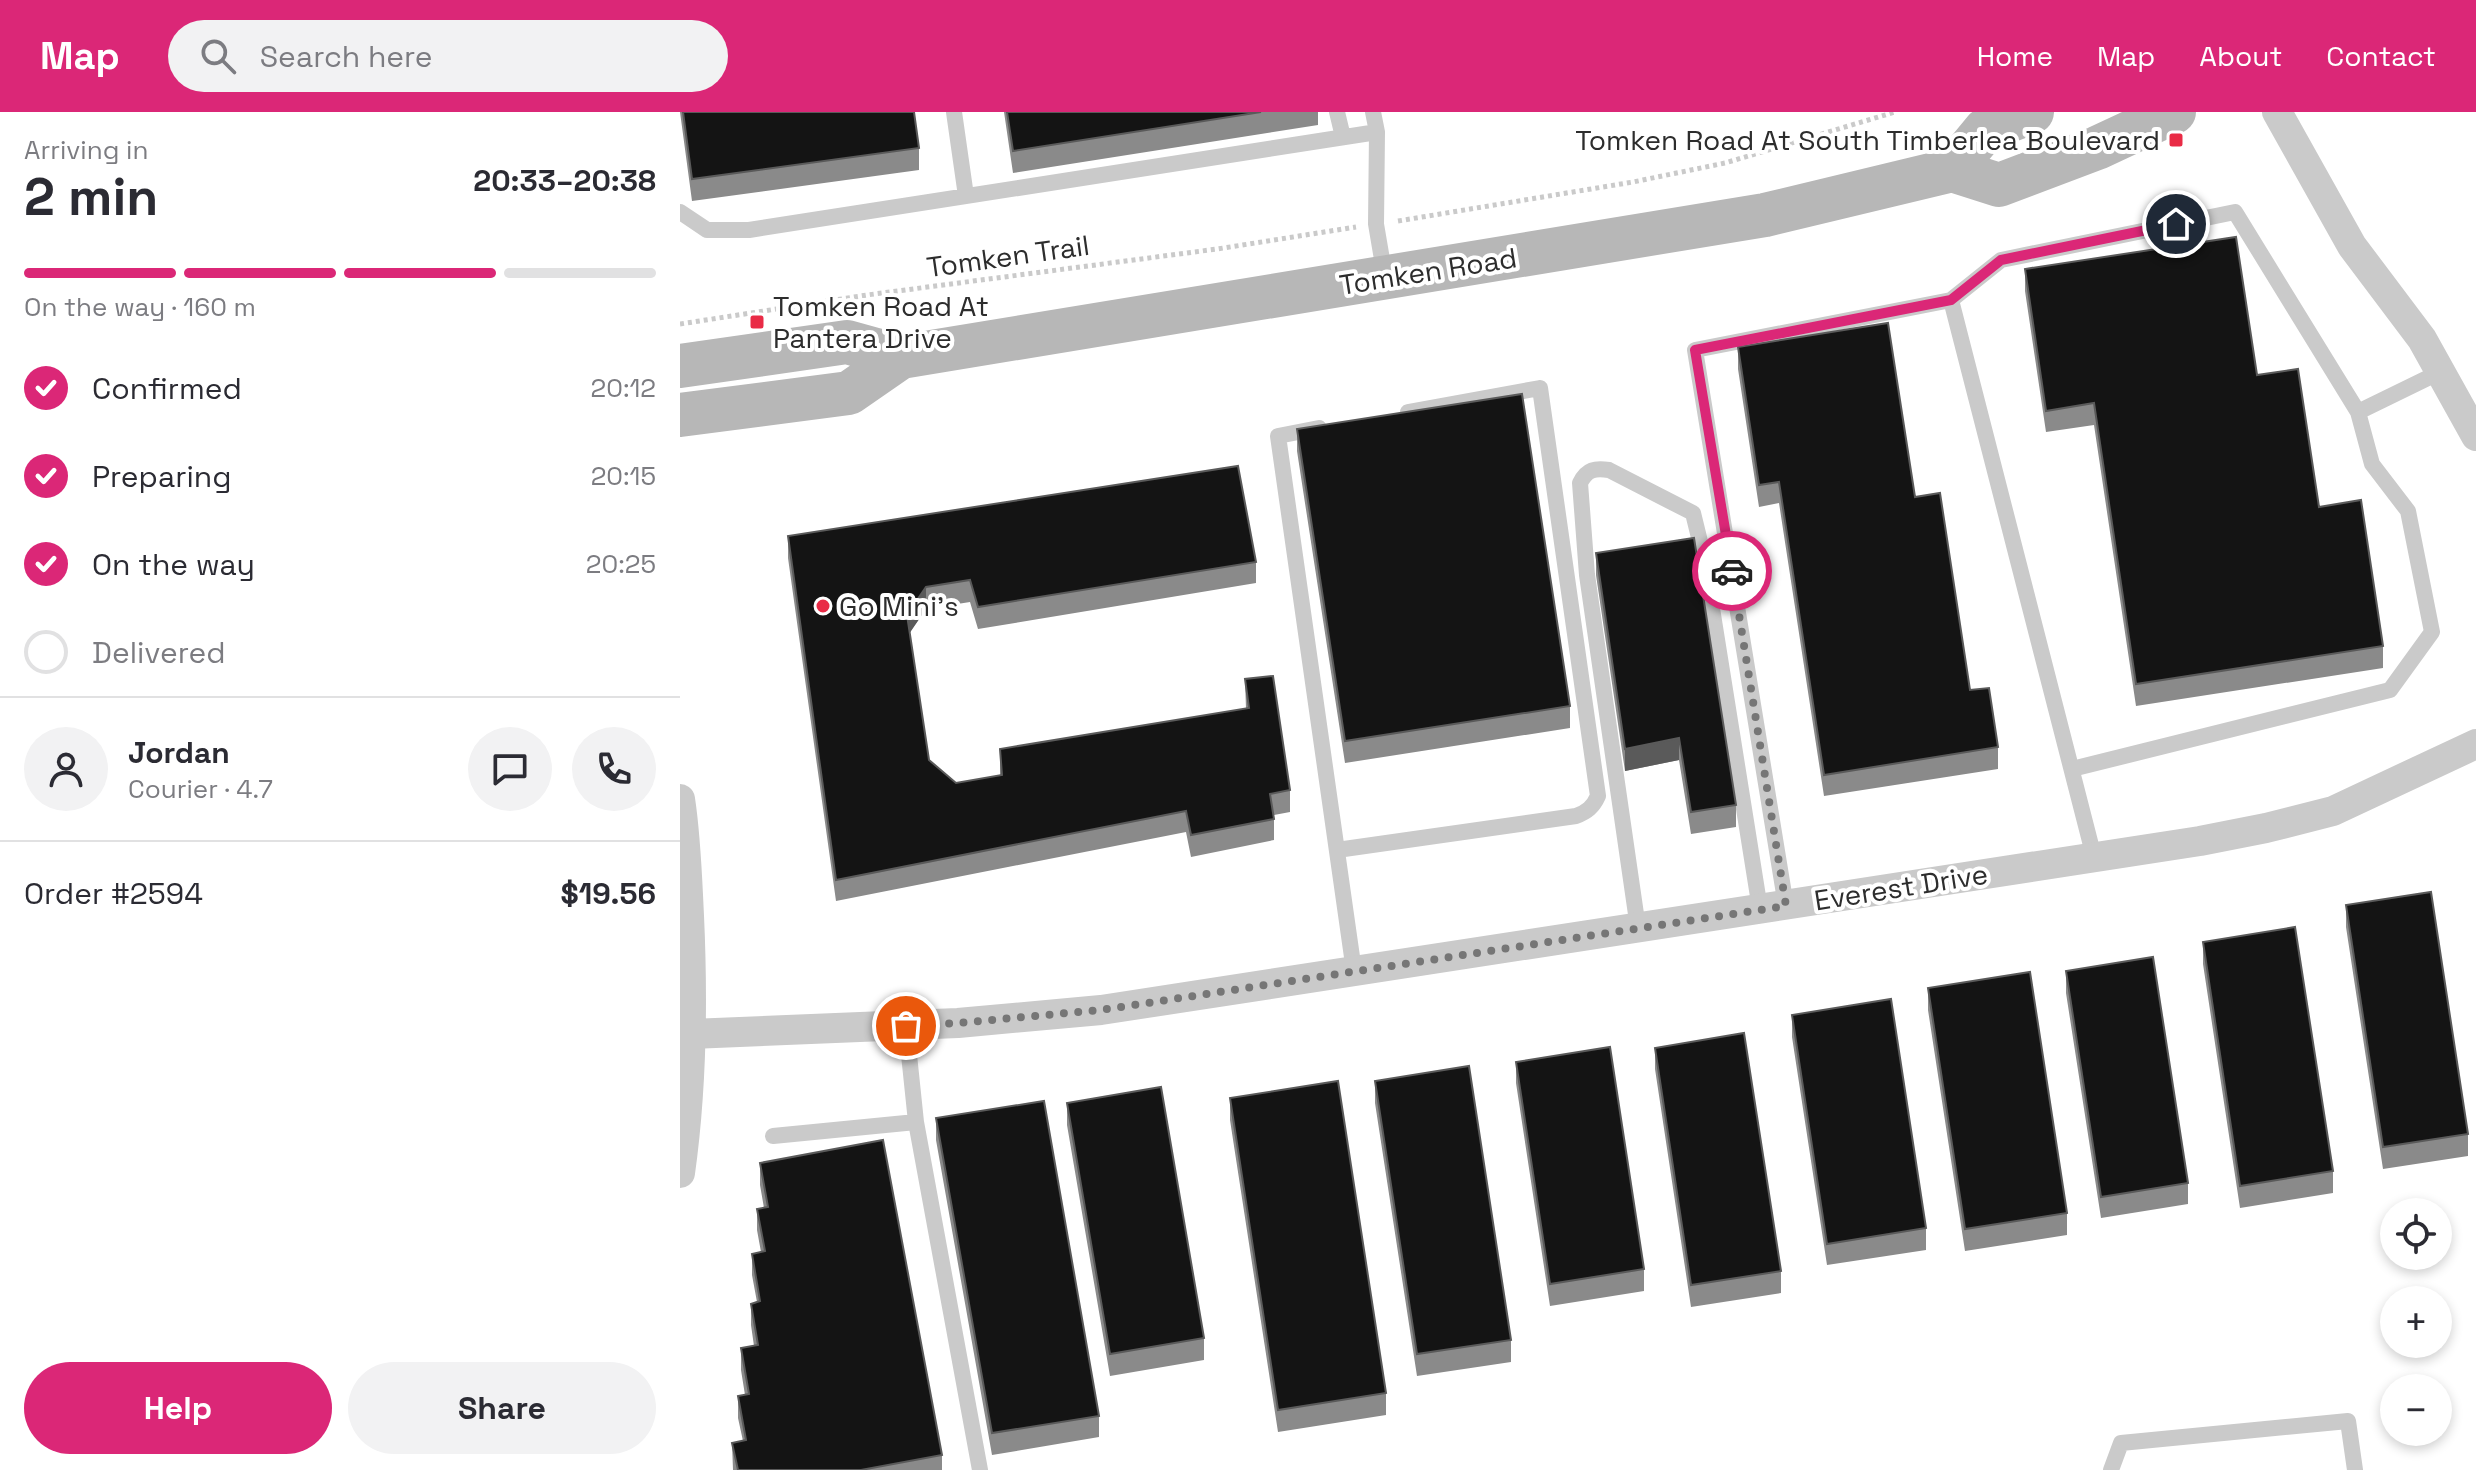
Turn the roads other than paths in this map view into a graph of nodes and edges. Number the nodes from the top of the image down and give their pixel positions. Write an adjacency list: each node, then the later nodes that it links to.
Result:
1 (954, 112): 10 (lane)
2 (1337, 112): 8 (lane)
3 (1373, 112): 7 (lane)
4 (2032, 112): 9 (main road)
5 (2174, 112): 9 (main road)
6 (2277, 112): 16 (street)
7 (1377, 132): 8 (lane); 12 (lane)
8 (1343, 137): 10 (lane)
9 (1952, 170): 12 (main road, Tomken Road)
10 (966, 196): 11 (lane)
11 (680, 212)
12 (1385, 279): 14 (main road, Tomken Road)
13 (1951, 300): 17 (lane); 23 (lane); 27 (lane)
14 (901, 357): 15 (main road, Tomken Road); 18 (main road, Tomken Road)
15 (680, 366)
16 (2440, 372): 17 (lane); 21 (street)
17 (2358, 412): 23 (lane)
18 (680, 415)
19 (1386, 416): 25 (lane)
20 (1339, 425): 25 (lane)
21 (2476, 436)
22 (2476, 744): 26 (street, Everest Drive)
23 (2072, 769): 26 (lane)
24 (680, 799): 31 (street)
25 (1337, 850): 29 (lane)
26 (2094, 857): 27 (street, Everest Drive)
27 (1773, 907): 28 (street, Everest Drive); 28 (lane)
28 (1638, 928): 29 (street, Everest Drive)
29 (1354, 971): 30 (street, Everest Drive)
30 (906, 1026): 31 (street, Everest Drive); 32 (lane)
31 (691, 1034): 34 (street)
32 (916, 1122): 33 (lane); 35 (lane)
33 (773, 1136)
34 (680, 1173)
35 (980, 1470)
36 (2111, 1470): 37 (lane)
37 (2355, 1470)

